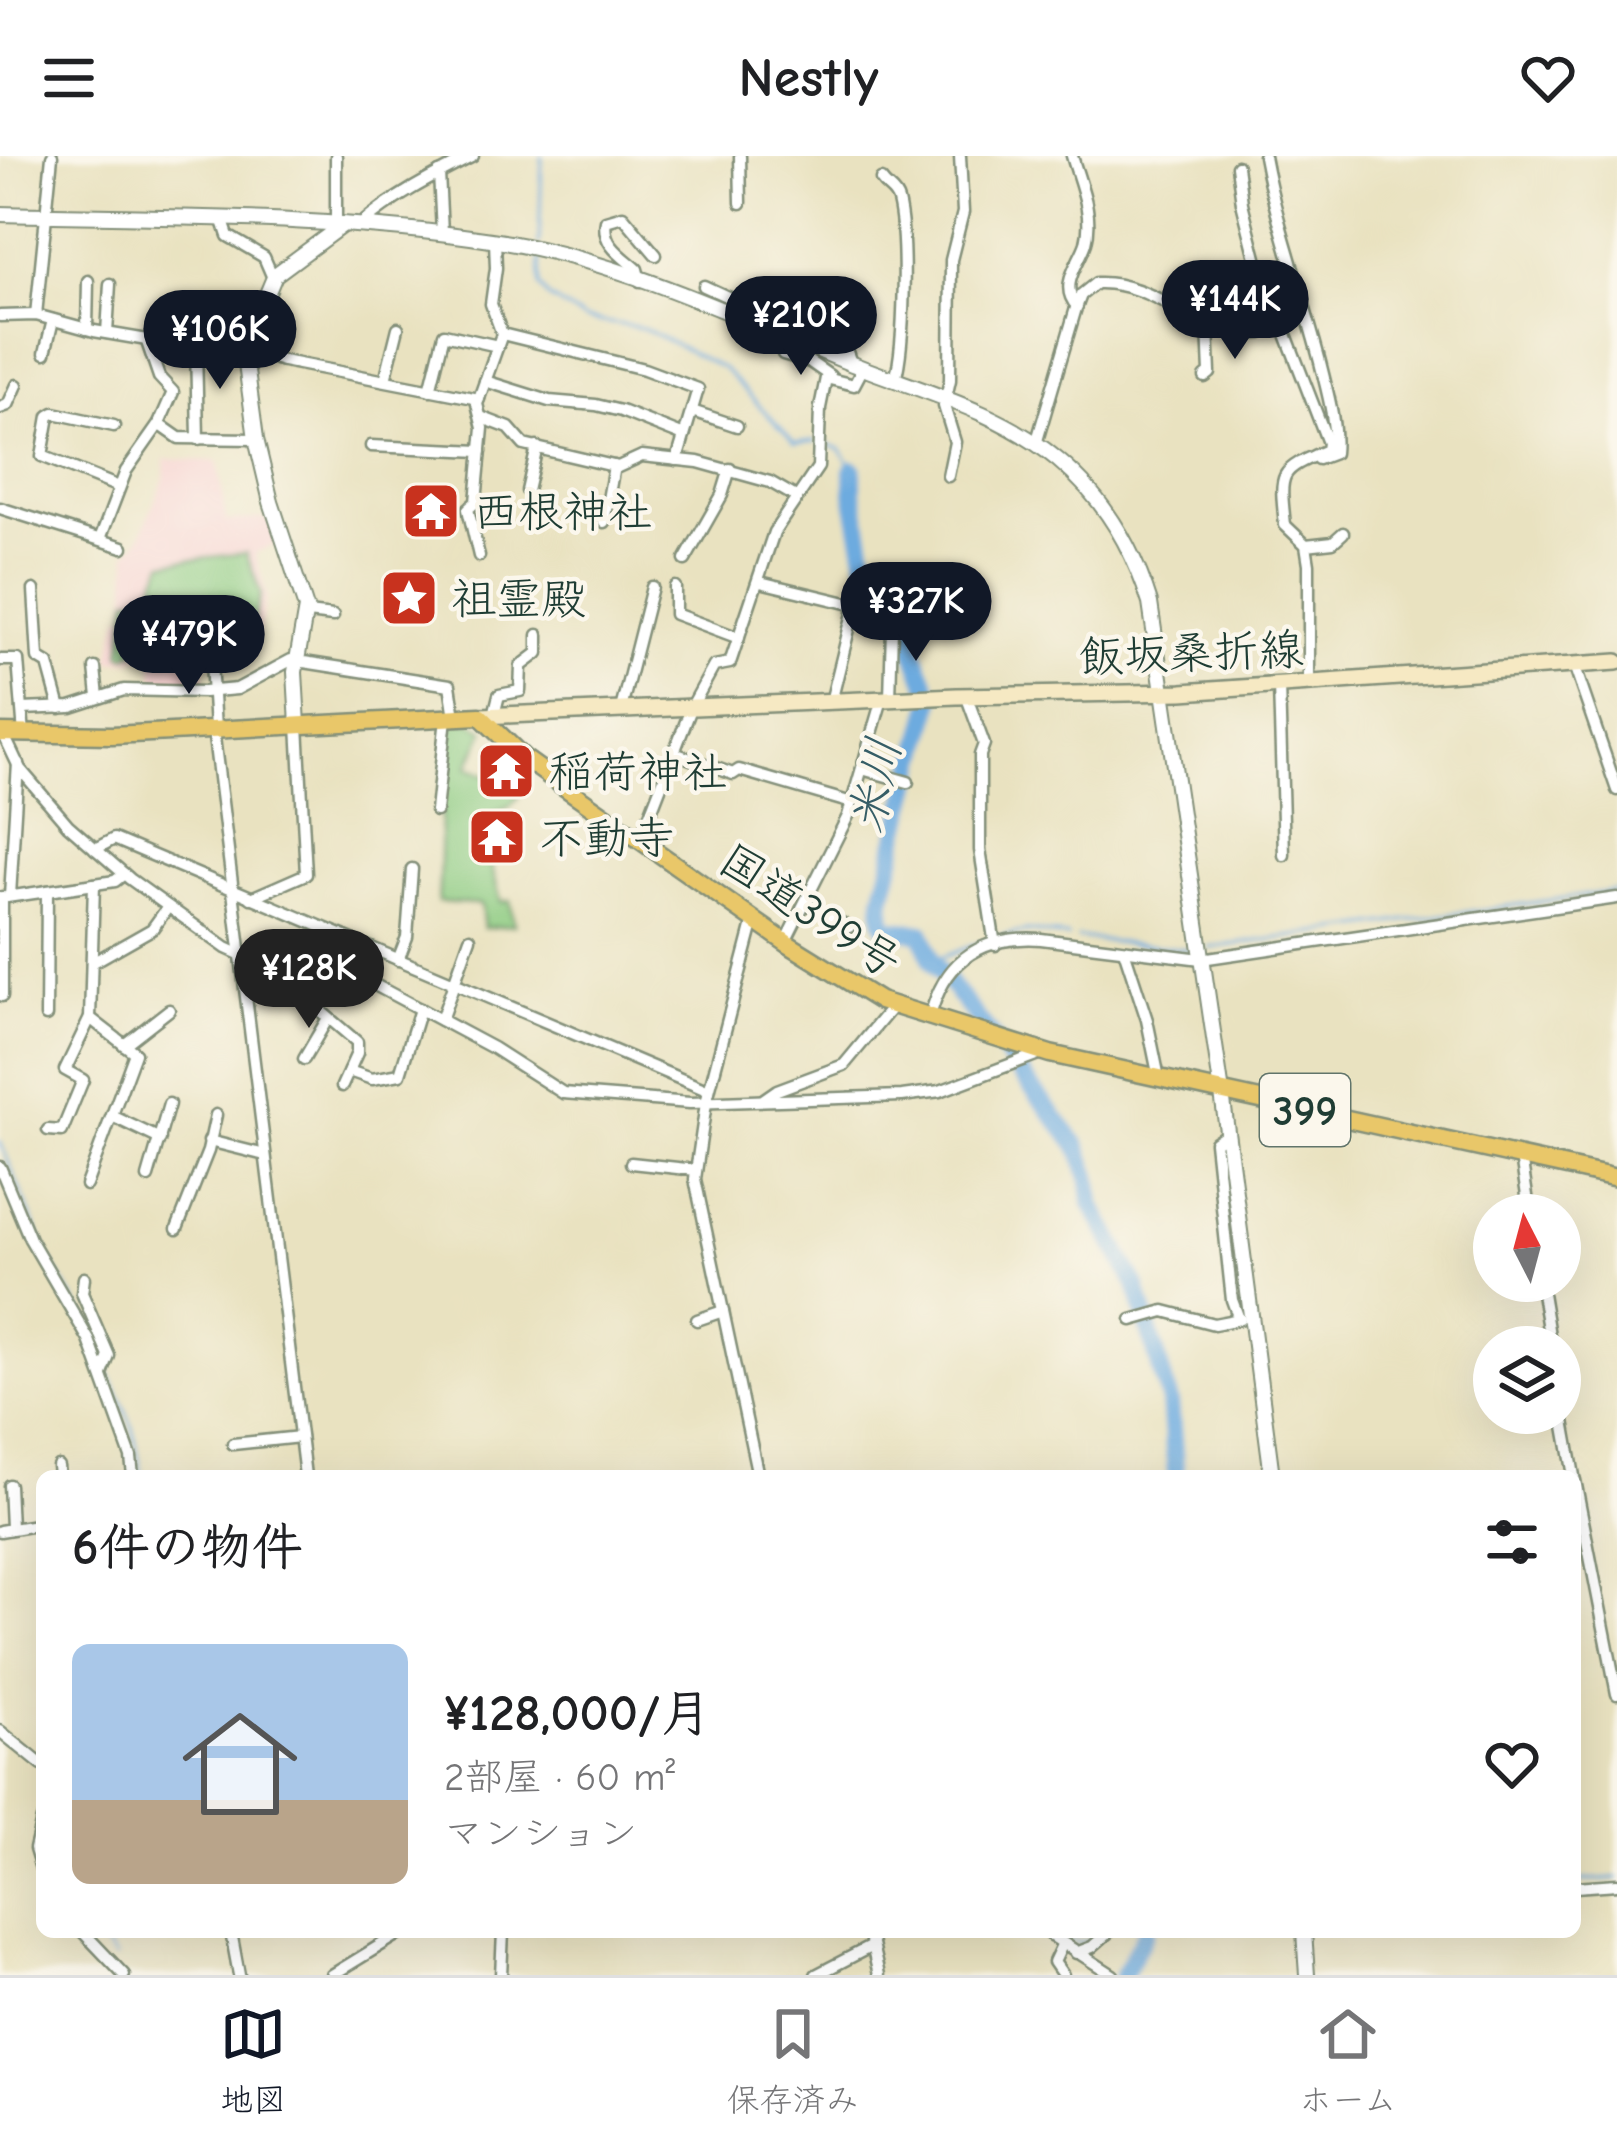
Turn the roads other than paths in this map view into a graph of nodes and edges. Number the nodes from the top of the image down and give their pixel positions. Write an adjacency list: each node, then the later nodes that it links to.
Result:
1 (52, 156): 13 (street)
2 (336, 156): 15 (street)
3 (473, 156): 9 (street)
4 (740, 156): 11 (street)
5 (960, 156): 51 (street)
6 (1072, 156): 25 (street)
7 (1264, 156): 65 (street)
8 (1237, 166): 26 (street)
9 (439, 173): 16 (street); 17 (street)
10 (881, 180): 46 (street)
11 (741, 202)
12 (0, 214): 13 (street)
13 (45, 215): 14 (street); 28 (street)
14 (223, 221): 15 (street); 20 (street)
15 (339, 226): 16 (street); 20 (street)
16 (359, 226): 17 (street)
17 (442, 233): 18 (street)
18 (495, 240): 22 (street); 37 (street)
19 (656, 255): 22 (street)
20 (273, 278): 39 (street)
21 (88, 281): 33 (street)
22 (640, 281): 34 (street)
23 (110, 284): 35 (street)
24 (704, 286): 34 (street)
25 (1077, 306): 31 (street); 61 (street)
26 (1274, 311): 31 (street); 65 (street)
27 (0, 316): 28 (street)
28 (36, 316): 30 (street)
29 (789, 316): 42 (street)
30 (52, 320): 33 (street); 40 (street)
31 (1208, 327): 44 (street)
32 (398, 328): 45 (street)
33 (87, 329): 35 (street)
34 (768, 330): 42 (street)
35 (107, 333): 36 (street)
36 (146, 339): 38 (street); 55 (street)
37 (500, 340): 47 (street); 49 (street); 53 (street)
38 (196, 345): 39 (street); 59 (street)
39 (244, 349): 45 (street); 60 (street)
40 (45, 352)
41 (783, 353): 43 (street)
42 (857, 366): 43 (street); 46 (street)
43 (830, 376): 72 (street)
44 (1204, 377)
45 (385, 380): 49 (street)
46 (895, 380): 51 (street)
47 (485, 381): 50 (street); 58 (street)
48 (16, 385): 52 (street)
49 (430, 390): 50 (street)
50 (479, 399): 54 (street)
51 (946, 399): 61 (street); 69 (street)
52 (0, 408)
53 (692, 410): 57 (street); 58 (street)
54 (483, 418): 63 (street); 64 (street)
55 (159, 424): 59 (street); 70 (street)
56 (114, 426): 70 (street)
57 (737, 426)
58 (684, 436): 66 (street)
59 (198, 439): 60 (street)
60 (256, 439): 85 (street)
61 (1036, 444): 101 (street)
62 (371, 446): 64 (street)
63 (537, 447): 67 (street); 71 (street)
64 (481, 451): 79 (street)
65 (1309, 457): 77 (street)
66 (677, 460): 67 (street); 68 (street)
67 (614, 466): 74 (street)
68 (730, 469): 72 (street); 80 (street)
69 (948, 476)
70 (119, 487): 76 (street)
71 (527, 491)
72 (796, 497): 81 (street)
73 (0, 508): 76 (street)
74 (604, 522)
75 (1343, 532): 77 (street)
76 (100, 539): 78 (street)
77 (1306, 545): 98 (street)
78 (123, 547)
79 (478, 556)
80 (686, 560)
81 (760, 582): 89 (street); 105 (street)
82 (652, 587): 109 (street)
83 (675, 587): 89 (street)
84 (34, 590): 90 (street)
85 (307, 613): 86 (street); 92 (street)
86 (333, 616)
87 (892, 627): 104 (street)
88 (538, 635): 110 (street)
89 (739, 638): 106 (street)
90 (38, 658): 91 (street); 107 (street)
91 (18, 660): 93 (street); 108 (street)
92 (297, 660): 100 (street); 111 (street); 112 (street)
93 (0, 661)
94 (211, 662): 100 (street)
95 (1617, 662): 96 (main road, 飯坂桑折線)
96 (1574, 665): 98 (main road, 飯坂桑折線); 120 (street)
97 (95, 668): 103 (street)
98 (1309, 683): 99 (main road, 飯坂桑折線)
99 (1279, 685): 101 (main road, 飯坂桑折線); 125 (street)
100 (212, 692): 103 (street); 113 (street)
101 (1162, 693): 102 (main road, 飯坂桑折線); 142 (street)
102 (966, 695): 104 (main road, 飯坂桑折線); 139 (street)
103 (98, 697): 107 (street)
104 (886, 699): 105 (main road, 飯坂桑折線); 118 (street)
105 (831, 701): 106 (main road, 飯坂桑折線)
106 (692, 706): 109 (main road, 飯坂桑折線); 116 (street)
107 (60, 708): 108 (street)
108 (22, 709): 115 (street)
109 (621, 709): 110 (main road, 飯坂桑折線)
110 (487, 716): 111 (highway); 123 (highway, 国道399号 / 399)
111 (450, 717): 112 (highway); 122 (street)
112 (298, 725): 113 (highway); 132 (street)
113 (214, 729): 115 (highway); 130 (street)
114 (1, 733): 115 (highway); 117 (street)
115 (24, 735)
116 (674, 753): 121 (street); 123 (street)
117 (18, 764): 124 (street); 131 (street)
118 (862, 769): 119 (street); 121 (street)
119 (908, 782)
120 (1617, 790)
121 (852, 803): 134 (street)
122 (436, 811)
123 (640, 841): 136 (highway, 国道399号 / 399)
124 (95, 849): 127 (street); 130 (street)
125 (1284, 855)
126 (412, 869): 144 (street)
127 (124, 874): 128 (street); 135 (street)
128 (94, 884): 129 (street); 145 (street)
129 (47, 891): 131 (street); 152 (street)
130 (233, 891): 132 (street); 143 (street)
131 (4, 897): 148 (street)
132 (251, 898): 144 (street)
133 (1617, 898): 142 (street)
134 (806, 903): 137 (street); 140 (street)
135 (168, 907): 143 (street); 145 (street)
136 (754, 920): 140 (highway, 国道399号 / 399); 164 (street)
137 (849, 927)
138 (470, 938): 147 (street)
139 (994, 940): 141 (street); 153 (street)
140 (785, 942): 149 (highway, 国道399号 / 399)
141 (1124, 950): 142 (street); 161 (street)
142 (1200, 952): 163 (street)
143 (241, 956): 146 (street); 172 (street)
144 (398, 960): 147 (street)
145 (92, 963): 154 (street)
146 (299, 974): 150 (street); 155 (street)
147 (454, 984): 156 (street); 164 (street)
148 (2, 996)
149 (893, 1006): 153 (highway, 国道399号 / 399); 165 (street)
150 (420, 1009): 156 (street); 160 (street)
151 (169, 1010): 157 (street)
152 (46, 1016)
153 (930, 1017): 158 (highway, 国道399号 / 399)
154 (90, 1018): 157 (street); 169 (street)
155 (328, 1018): 159 (street); 160 (street)
156 (441, 1020): 164 (street)
157 (124, 1045): 168 (street)
158 (1043, 1052): 161 (highway, 国道399号 / 399); 165 (street)
159 (304, 1059)
160 (349, 1071): 162 (street)
161 (1159, 1078): 163 (highway, 国道399号 / 399)
162 (342, 1086)
163 (1222, 1093): 173 (highway, 国道399号 / 399); 185 (street)
164 (707, 1097): 165 (street); 176 (street)
165 (764, 1099)
166 (169, 1104): 170 (street)
167 (216, 1115): 171 (street)
168 (112, 1116): 170 (street); 179 (street)
169 (48, 1130)
170 (160, 1138): 177 (street)
171 (209, 1141): 172 (street); 181 (street)
172 (265, 1155): 189 (street)
173 (1521, 1157): 178 (highway, 国道399号 / 399); 180 (street)
174 (632, 1163): 176 (street)
175 (0, 1167): 187 (street)
176 (696, 1170): 183 (street)
177 (148, 1177)
178 (1617, 1178)
179 (86, 1185)
180 (1527, 1194)
181 (177, 1229)
182 (85, 1278): 187 (street)
183 (723, 1311): 186 (street); 193 (street)
184 (1140, 1317): 185 (street)
185 (1244, 1318): 194 (street)
186 (697, 1320)
187 (105, 1370): 191 (street)
188 (1567, 1434): 195 (street)
189 (300, 1437): 190 (street); 192 (street)
190 (232, 1444)
191 (131, 1470)
192 (303, 1470)
193 (757, 1470)
194 (1271, 1470)
195 (1574, 1470)
196 (9, 1485): 199 (street)
197 (1581, 1509): 200 (street)
198 (36, 1525): 199 (street)
199 (5, 1529)
200 (1617, 1694)
201 (0, 1731): 202 (street)
202 (36, 1761)
203 (1617, 1884): 204 (street)
204 (1581, 1887)
205 (89, 1938): 217 (street)
206 (232, 1938): 218 (street)
207 (392, 1938): 219 (street)
208 (503, 1938): 220 (street)
209 (870, 1938): 214 (street)
210 (1053, 1938): 213 (street)
211 (1102, 1938): 215 (street)
212 (1304, 1938): 224 (street)
213 (1062, 1945): 215 (street); 223 (street)
214 (872, 1946): 221 (street); 222 (street)
215 (1076, 1954): 216 (street)
216 (1110, 1974)
217 (124, 1975)
218 (239, 1975)
219 (332, 1975)
220 (501, 1975)
221 (816, 1975)
222 (879, 1975)
223 (1063, 1975)
224 (1307, 1975)

